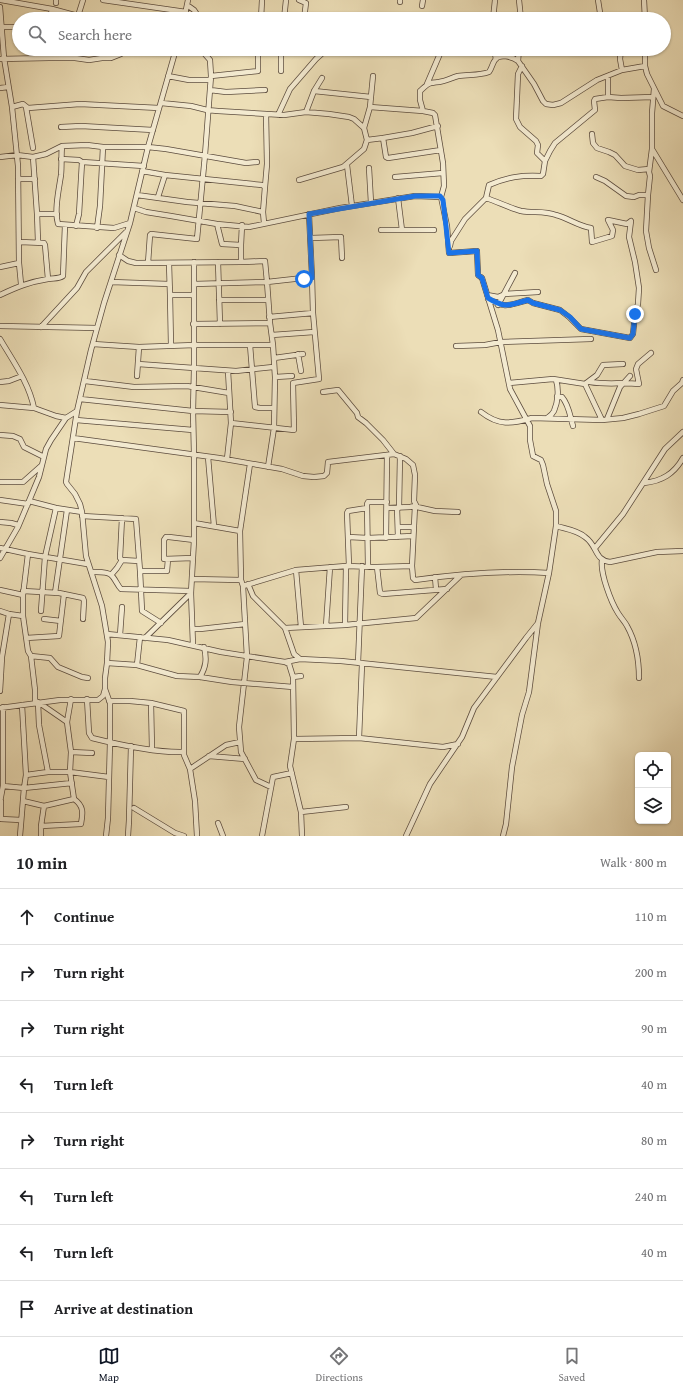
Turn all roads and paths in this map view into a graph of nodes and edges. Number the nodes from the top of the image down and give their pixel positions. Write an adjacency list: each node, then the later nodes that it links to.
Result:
1 (1, 0): 12 (street)
2 (83, 0): 19 (street)
3 (102, 0): 20 (street)
4 (262, 0): 22 (street)
5 (286, 0): 23 (street)
6 (299, 0): 24 (street)
7 (422, 0): 14 (street)
8 (495, 0): 25 (street)
9 (519, 0): 26 (street)
10 (598, 0): 27 (street)
11 (644, 0): 28 (street)
12 (19, 2): 16 (street)
13 (188, 2): 20 (street); 21 (street)
14 (422, 6)
15 (0, 7): 29 (street)
16 (52, 9): 17 (street); 18 (street)
17 (51, 12)
18 (63, 12)
19 (79, 12)
20 (186, 12)
21 (195, 12)
22 (261, 12)
23 (285, 12)
24 (305, 12)
25 (494, 12)
26 (520, 12)
27 (600, 12)
28 (645, 12)
29 (1, 27): 30 (street); 42 (street)
30 (12, 27)
31 (116, 56): 43 (street)
32 (174, 56): 50 (street)
33 (206, 56): 53 (street)
34 (258, 56): 53 (street)
35 (281, 56): 49 (street)
36 (319, 56): 73 (street)
37 (439, 56): 55 (street)
38 (495, 56): 44 (street)
39 (518, 56): 45 (street)
40 (620, 56): 48 (street)
41 (645, 56): 47 (street)
42 (2, 58): 43 (street); 56 (street)
43 (49, 58)
44 (496, 59): 45 (street); 55 (street)
45 (518, 61): 46 (street)
46 (522, 66): 52 (street); 93 (street)
47 (645, 66): 48 (street); 58 (street)
48 (622, 70): 52 (street)
49 (281, 71)
50 (168, 76): 53 (street); 65 (street)
51 (373, 76): 62 (street)
52 (608, 76): 63 (street)
53 (210, 78): 59 (street)
54 (322, 78): 61 (street)
55 (427, 84): 70 (street)
56 (8, 87): 57 (street); 66 (street)
57 (0, 88)
58 (654, 89): 64 (street); 74 (street)
59 (210, 90): 60 (street); 69 (street)
60 (265, 90)
61 (314, 91): 62 (street); 71 (street)
62 (371, 97): 68 (street)
63 (608, 97): 64 (street); 93 (street)
64 (653, 97): 87 (street)
65 (160, 105): 67 (street); 69 (street); 78 (street)
66 (12, 107): 67 (street); 88 (street)
67 (26, 107): 85 (street)
68 (370, 107): 70 (street); 77 (street)
69 (207, 110): 72 (street); 89 (street)
70 (423, 111): 75 (street)
71 (306, 112): 73 (street); 77 (street)
72 (266, 114): 73 (street); 109 (street)
73 (278, 115)
74 (683, 116)
75 (438, 126): 80 (street); 86 (street)
76 (61, 127): 78 (street)
77 (364, 128): 81 (street)
78 (153, 130): 84 (street)
79 (592, 134): 100 (street)
80 (383, 138): 81 (street); 86 (street)
81 (367, 140): 97 (street)
82 (62, 146): 83 (street); 91 (street); 92 (street)
83 (103, 147): 84 (street); 95 (street)
84 (148, 147): 89 (street); 99 (street)
85 (33, 148)
86 (441, 150): 101 (street)
87 (652, 150): 100 (street); 116 (street)
88 (17, 155): 90 (street); 91 (street); 106 (street)
89 (205, 155): 96 (street); 107 (street)
90 (0, 157)
91 (33, 157): 104 (street)
92 (60, 159): 94 (street); 123 (street)
93 (545, 161): 115 (street)
94 (82, 162): 95 (street); 131 (street)
95 (102, 162): 99 (street); 132 (street)
96 (257, 162)
97 (347, 165): 108 (street); 119 (street)
98 (369, 168): 118 (street)
99 (143, 169): 102 (street); 110 (street)
100 (649, 169): 111 (street)
101 (443, 173): 103 (street); 113 (street)
102 (166, 175): 107 (street); 112 (street)
103 (395, 177)
104 (35, 178): 106 (street); 122 (street)
105 (596, 178): 111 (street)
106 (18, 179): 138 (street)
107 (203, 180): 109 (street); 117 (street)
108 (299, 180)
109 (265, 187): 121 (street)
110 (137, 195): 112 (street); 120 (street)
111 (648, 196): 151 (street)
112 (158, 197): 117 (street)
113 (441, 197): 114 (street); 141 (street)
114 (398, 198): 118 (street); 135 (street)
115 (486, 198): 141 (street); 169 (street)
116 (683, 200)
117 (201, 203): 121 (street); 125 (street)
118 (371, 203): 119 (street)
119 (352, 206): 124 (street)
120 (134, 208): 125 (street); 126 (street)
121 (263, 212): 127 (street)
122 (37, 213): 123 (street); 139 (street)
123 (57, 214): 129 (street)
124 (309, 214): 127 (street); 137 (street)
125 (198, 220): 128 (street); 148 (street)
126 (130, 223): 132 (street); 133 (street)
127 (264, 223): 130 (street)
128 (217, 224): 130 (street); 140 (street)
129 (65, 225): 131 (street); 154 (street)
130 (242, 225): 140 (street)
131 (76, 226): 132 (street)
132 (97, 228)
133 (128, 230): 142 (street); 176 (street)
134 (381, 230): 135 (street)
135 (402, 230): 136 (street)
136 (434, 230)
137 (311, 238): 143 (street); 153 (street)
138 (20, 242): 139 (street); 147 (street)
139 (38, 242): 154 (street)
140 (241, 245): 146 (street)
141 (449, 250): 166 (street)
142 (119, 255): 148 (street); 155 (street)
143 (342, 258)
144 (194, 262): 145 (street); 149 (street); 160 (street)
145 (218, 262): 146 (street); 157 (street)
146 (241, 262): 156 (street)
147 (19, 263): 150 (street); 158 (street)
148 (148, 263): 149 (street)
149 (169, 263): 159 (street)
150 (0, 267)
151 (656, 270)
152 (515, 273): 162 (street)
153 (312, 278): 156 (street); 170 (street)
154 (48, 279): 158 (street)
155 (112, 282): 159 (street); 177 (street)
156 (267, 282): 157 (street); 168 (street)
157 (218, 283): 160 (street); 167 (street)
158 (21, 284): 163 (street)
159 (169, 284): 164 (street)
160 (194, 284): 165 (street)
161 (538, 292): 162 (street)
162 (505, 294): 166 (street); 169 (street)
163 (0, 295)
164 (170, 295): 165 (street); 187 (street)
165 (194, 295): 173 (street)
166 (487, 297): 169 (street); 182 (street)
167 (219, 300): 168 (street); 174 (street)
168 (268, 300): 171 (street)
169 (498, 305)
170 (313, 313): 171 (street); 178 (street)
171 (269, 317): 172 (street)
172 (270, 323): 174 (street); 179 (street)
173 (193, 324): 174 (street); 184 (street)
174 (220, 324)
175 (0, 326): 176 (street)
176 (40, 327): 177 (street)
177 (97, 328): 183 (street)
178 (314, 332): 179 (street); 233 (street)
179 (272, 335): 186 (street)
180 (0, 339): 199 (street)
181 (591, 339): 182 (street)
182 (501, 342): 188 (street); 208 (street)
183 (93, 344): 189 (street); 206 (street)
184 (194, 345): 185 (street); 187 (street); 195 (street)
185 (250, 345): 186 (street); 196 (street)
186 (273, 345): 191 (street)
187 (171, 346): 189 (street)
188 (456, 346)
189 (139, 347): 192 (street)
190 (651, 353): 210 (street)
191 (274, 358): 194 (street); 198 (street)
192 (138, 364): 195 (street); 200 (street)
193 (623, 364): 209 (street)
194 (273, 367): 196 (street); 203 (street)
195 (194, 368): 197 (street); 212 (street)
196 (252, 370): 197 (street); 219 (street)
197 (228, 371): 214 (street)
198 (301, 371)
199 (22, 376): 207 (street); 218 (street)
200 (137, 376)
201 (292, 376): 203 (street)
202 (630, 376): 210 (street)
203 (275, 377): 219 (street)
204 (556, 380): 208 (street); 211 (street); 215 (street)
205 (683, 380): 226 (street)
206 (85, 381): 212 (street); 216 (street)
207 (0, 382)
208 (509, 382): 229 (street)
209 (590, 382): 210 (street); 211 (street)
210 (624, 382): 226 (street)
211 (585, 384): 230 (street)
212 (193, 387): 214 (street); 221 (street)
213 (323, 392): 240 (street)
214 (229, 393): 222 (street)
215 (557, 396): 225 (street); 227 (street)
216 (80, 399): 220 (street); 221 (street)
217 (0, 405): 218 (street)
218 (34, 408): 224 (street)
219 (274, 408): 233 (street)
220 (77, 411): 224 (street); 228 (street)
221 (193, 411): 222 (street); 234 (street)
222 (231, 412): 231 (street)
223 (481, 412): 229 (street)
224 (66, 418): 242 (street)
225 (547, 418): 227 (street); 229 (street)
226 (608, 418): 230 (street)
227 (571, 419): 230 (street); 232 (street)
228 (76, 420): 234 (street); 237 (street)
229 (526, 420): 266 (street)
230 (602, 420)
231 (231, 423): 233 (street); 245 (street)
232 (573, 426)
233 (274, 428): 248 (street)
234 (194, 430): 238 (street)
235 (683, 432): 250 (street)
236 (0, 435): 242 (street)
237 (73, 438): 238 (street); 260 (street)
238 (194, 454): 243 (street); 263 (street)
239 (387, 454): 240 (street); 248 (street); 253 (street)
240 (394, 454): 241 (street)
241 (400, 456): 254 (street); 257 (street)
242 (44, 457): 247 (street)
243 (208, 457): 245 (street); 265 (street)
244 (683, 458): 250 (street)
245 (227, 459): 246 (street)
246 (250, 464): 248 (street); 269 (street)
247 (42, 465): 249 (street); 252 (street)
248 (268, 467)
249 (0, 482)
250 (644, 484): 278 (street)
251 (0, 500): 252 (street)
252 (28, 502): 255 (street); 264 (street)
253 (387, 505): 256 (street); 257 (street); 274 (street)
254 (415, 506): 257 (street); 259 (street); 267 (street)
255 (56, 508): 258 (street); 281 (street)
256 (367, 508): 271 (street); 273 (street)
257 (398, 508): 268 (street)
258 (67, 510): 260 (street); 285 (street)
259 (458, 512)
260 (82, 514): 261 (street); 289 (street)
261 (122, 518): 286 (street); 288 (street)
262 (0, 522): 264 (street)
263 (194, 523): 265 (street); 275 (street)
264 (18, 525): 277 (street)
265 (214, 526): 269 (street)
266 (556, 526): 278 (street); 299 (street)
267 (414, 527): 268 (street); 270 (street)
268 (398, 528): 272 (street)
269 (240, 531): 304 (street)
270 (413, 536): 272 (street); 293 (street)
271 (348, 537): 273 (street); 290 (street)
272 (398, 537): 274 (street)
273 (368, 538): 274 (street); 292 (street)
274 (386, 538)
275 (194, 540): 283 (street); 284 (street)
276 (0, 548): 277 (street)
277 (7, 548): 280 (street); 282 (street)
278 (595, 548): 287 (street)
279 (683, 550): 287 (street)
280 (28, 554): 281 (street); 312 (street)
281 (46, 557): 285 (street); 310 (street)
282 (0, 558)
283 (193, 558): 284 (street); 303 (street)
284 (168, 559): 298 (street)
285 (58, 560): 289 (street); 313 (street)
286 (122, 560): 288 (street); 300 (street)
287 (602, 560): 351 (street)
288 (139, 561): 298 (street)
289 (87, 564): 297 (street)
290 (348, 566): 291 (street); 294 (street); 327 (street)
291 (362, 566): 292 (street); 324 (street)
292 (368, 566): 295 (street)
293 (412, 566): 295 (street); 302 (street)
294 (330, 567): 296 (street); 328 (street)
295 (377, 568): 308 (street)
296 (296, 570): 305 (street); 329 (street)
297 (91, 572): 300 (street); 332 (street)
298 (140, 572): 307 (street)
299 (549, 573): 301 (street); 325 (street)
300 (111, 575): 307 (street)
301 (461, 575): 302 (street); 306 (street)
302 (435, 577): 308 (street)
303 (192, 579): 304 (street); 311 (street)
304 (241, 580): 305 (street)
305 (245, 585): 326 (street); 330 (street)
306 (447, 589): 308 (street); 324 (street)
307 (140, 590): 311 (street); 323 (street)
308 (436, 590)
309 (0, 592): 312 (street)
310 (42, 592): 312 (street); 313 (street); 317 (street)
311 (191, 592): 323 (street); 331 (street)
312 (23, 593): 319 (street)
313 (55, 593): 314 (street)
314 (64, 594): 321 (street); 322 (street)
315 (122, 607): 333 (street)
316 (0, 611): 318 (street)
317 (41, 612)
318 (9, 614): 319 (street); 339 (street)
319 (23, 616): 334 (street)
320 (44, 619): 322 (street)
321 (83, 619)
322 (61, 621): 334 (street)
323 (161, 623): 335 (street)
324 (360, 623): 327 (street); 344 (street)
325 (538, 623): 349 (street); 406 (street)
326 (245, 624): 331 (street); 340 (street)
327 (345, 625): 328 (street)
328 (326, 626): 329 (street)
329 (301, 627): 330 (street)
330 (285, 628): 341 (street)
331 (192, 629): 336 (street)
332 (107, 634): 333 (street); 343 (street)
333 (120, 635): 335 (street)
334 (26, 638): 338 (street)
335 (142, 638): 336 (street); 345 (street)
336 (193, 645): 337 (street)
337 (204, 647): 340 (street); 347 (street)
338 (31, 656): 350 (street); 359 (street)
339 (1, 657): 355 (street)
340 (247, 657): 342 (street); 352 (street)
341 (300, 659): 342 (street); 344 (street)
342 (285, 662): 348 (street)
343 (107, 663): 345 (street); 354 (street)
344 (360, 663): 349 (street); 364 (street)
345 (137, 665): 347 (street)
346 (302, 676): 348 (street)
347 (200, 677): 352 (street)
348 (293, 677): 353 (street)
349 (497, 677): 368 (street)
350 (88, 678)
351 (639, 678)
352 (244, 683): 353 (street); 367 (street)
353 (293, 687): 365 (street)
354 (105, 689): 357 (street); 358 (street)
355 (0, 691)
356 (71, 699): 357 (street); 359 (street); 363 (street)
357 (87, 699): 366 (street)
358 (109, 701): 360 (street); 366 (street)
359 (36, 702): 361 (street); 363 (street); 377 (street)
360 (151, 703): 370 (street); 372 (street)
361 (22, 705): 362 (street); 380 (street)
362 (2, 708): 383 (street)
363 (67, 722): 371 (street)
364 (358, 738): 365 (street); 368 (street)
365 (294, 739): 379 (street)
366 (110, 742): 369 (street); 381 (street)
367 (240, 742): 374 (street); 375 (street)
368 (458, 744): 405 (street)
369 (131, 746): 370 (street); 399 (street)
370 (152, 749): 372 (street)
371 (71, 752): 373 (street); 378 (street)
372 (184, 752): 376 (street)
373 (92, 753)
374 (209, 756): 375 (street); 376 (street)
375 (245, 759): 384 (street)
376 (190, 769): 401 (street)
377 (48, 772): 378 (street); 380 (street)
378 (70, 772): 381 (street); 382 (street)
379 (292, 772): 384 (street); 392 (street)
380 (26, 775): 385 (street)
381 (109, 777): 398 (street)
382 (72, 783): 385 (street); 386 (street)
383 (3, 786): 385 (street); 388 (street)
384 (271, 787): 403 (street)
385 (24, 788): 387 (street)
386 (74, 799): 389 (street); 395 (street)
387 (23, 801): 389 (street); 393 (street)
388 (0, 802): 393 (street)
389 (44, 806): 395 (street)
390 (346, 807): 392 (street)
391 (134, 808): 400 (street)
392 (301, 812): 404 (street)
393 (21, 820): 396 (street)
394 (218, 823): 402 (street)
395 (41, 826): 397 (street)
396 (20, 836)
397 (41, 836)
398 (106, 836)
399 (128, 836)
400 (184, 836)
401 (197, 836)
402 (223, 836)
403 (262, 836)
404 (302, 836)
405 (406, 836)
406 (503, 836)

